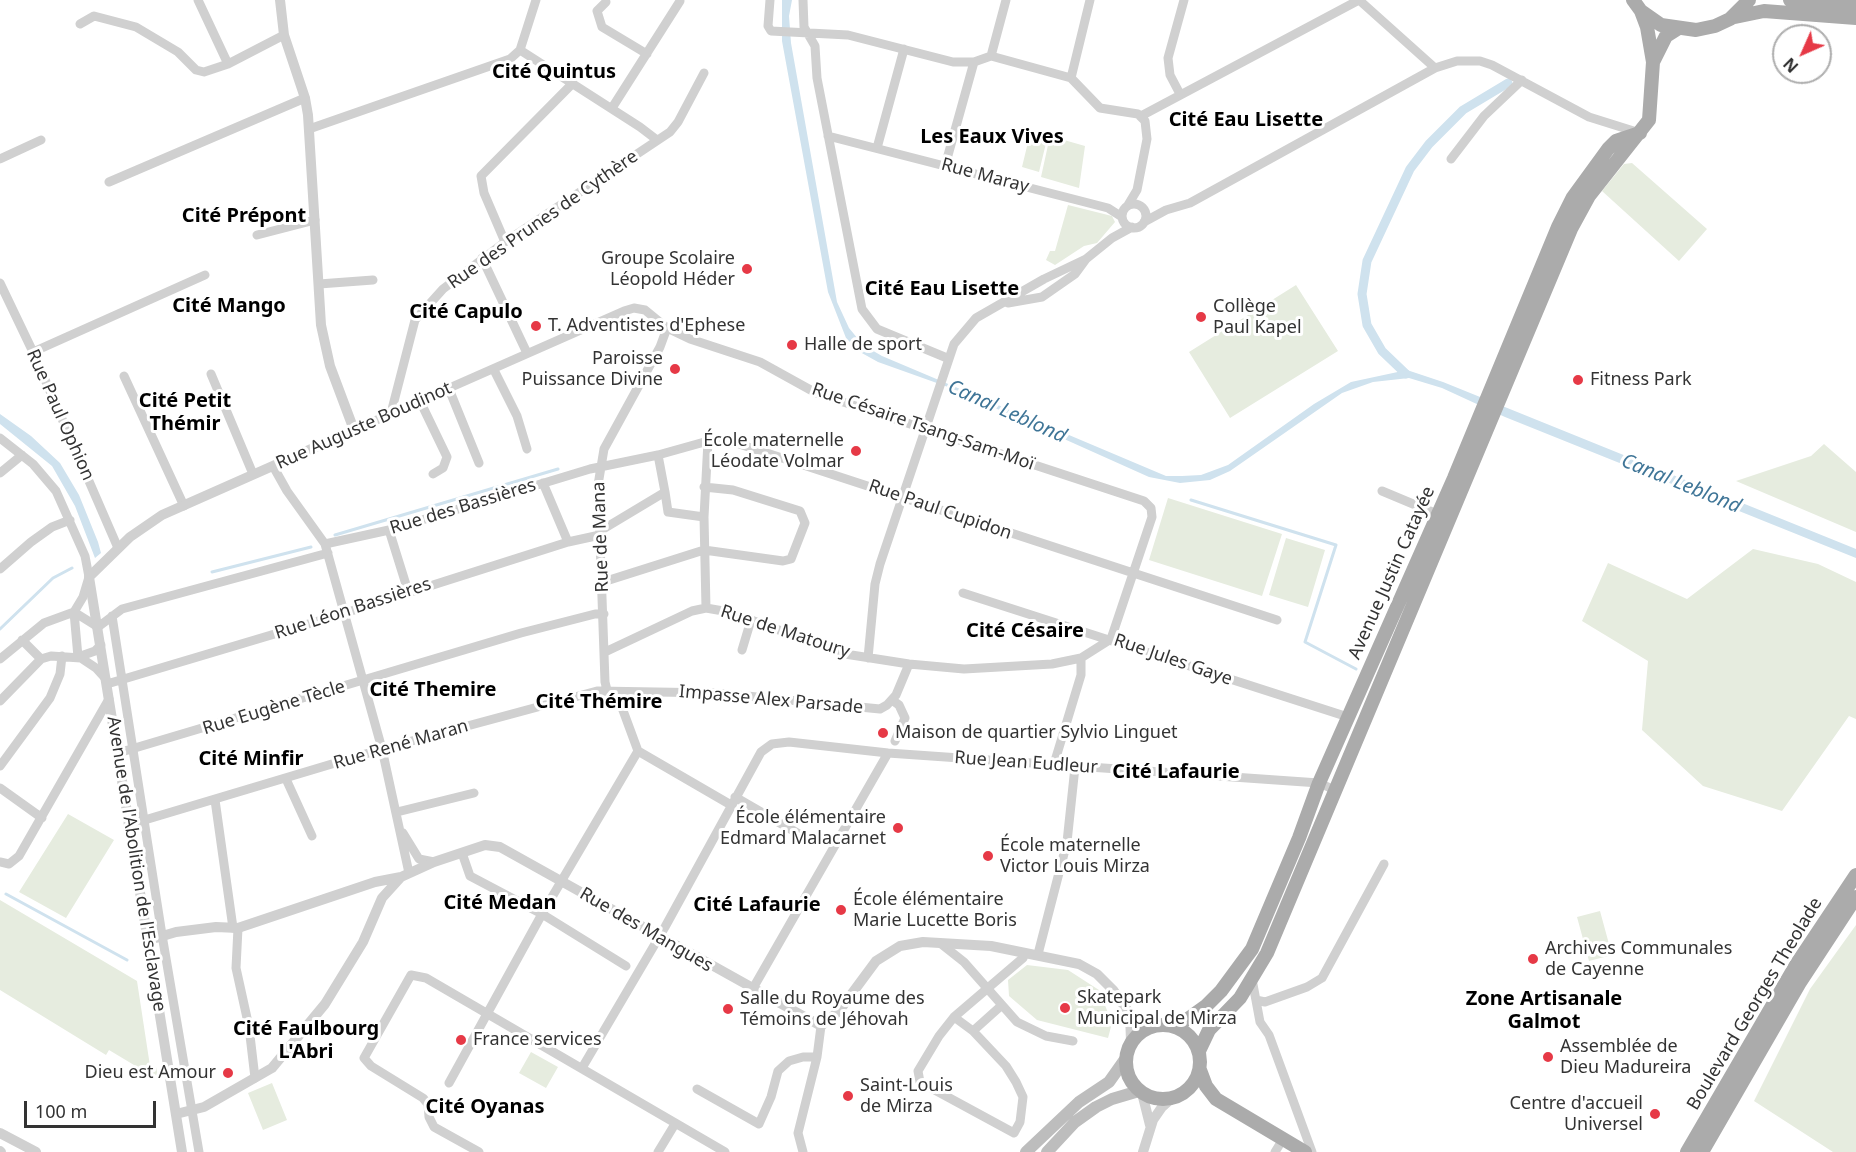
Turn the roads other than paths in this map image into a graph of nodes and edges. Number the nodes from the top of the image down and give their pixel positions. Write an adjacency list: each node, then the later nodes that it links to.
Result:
1 (198, 0): 28 (street)
2 (280, 0): 21 (street)
3 (536, 0): 23 (street)
4 (770, 0): 20 (street)
5 (803, 0): 20 (street)
6 (1006, 0): 25 (street)
7 (1090, 0): 31 (street)
8 (1184, 0): 34 (street)
9 (1359, 0): 29 (street); 34 (street)
10 (1749, 0): 17 (main road)
11 (1790, 0): 15 (main road)
12 (680, 1): 24 (street)
13 (606, 2): 24 (street)
14 (1637, 6): 19 (main road); 27 (main road, Avenue Justin Catayée)
15 (1856, 6)
16 (1856, 18): 17 (main road)
17 (1730, 19): 19 (main road)
18 (80, 24): 28 (street)
19 (1677, 29): 27 (main road, Avenue Justin Catayée)
20 (803, 33): 22 (street); 40 (street)
21 (284, 35): 28 (street); 35 (street)
22 (904, 49): 26 (street); 43 (street)
23 (520, 50): 33 (street); 38 (street)
24 (648, 54): 36 (street)
25 (991, 56): 26 (street); 31 (street)
26 (974, 62): 46 (street)
27 (1653, 62): 39 (main road, Avenue Justin Catayée)
28 (228, 64)
29 (1435, 68): 32 (street); 50 (street)
30 (704, 73): 42 (street, Rue des Prunes de Cythère)
31 (1071, 78): 37 (street)
32 (1522, 80): 39 (street); 45 (street)
33 (573, 83): 36 (street); 57 (street)
34 (1180, 94): 37 (street)
35 (305, 98): 38 (street); 47 (street)
36 (612, 108): 42 (street)
37 (1141, 116): 48 (street)
38 (309, 129): 52 (street)
39 (1640, 133): 76 (main road, Avenue Justin Catayée)
40 (828, 136): 43 (street, Rue Maray); 69 (street)
41 (41, 140): 44 (street)
42 (657, 140): 57 (street, Rue des Prunes de Cythère)
43 (877, 148): 46 (street, Rue Maray)
44 (0, 159)
45 (1451, 159)
46 (945, 166): 51 (street, Rue Maray)
47 (109, 182)
48 (1137, 190): 49 (street); 51 (street)
49 (1141, 206): 50 (street, Rue Maray); 51 (street, Rue Maray); 53 (street)
50 (1166, 210): 53 (street)
51 (1124, 212): 54 (street); 56 (street)
52 (315, 220): 55 (street); 63 (street)
53 (1144, 222): 54 (street)
54 (1132, 228): 56 (street)
55 (257, 235)
56 (1112, 238): 59 (street)
57 (504, 242): 58 (street, Rue des Prunes de Cythère)
58 (482, 258): 68 (street); 75 (street, Rue des Prunes de Cythère)
59 (1086, 259): 64 (street); 64 (street)
60 (205, 275): 67 (street)
61 (373, 280): 63 (street)
62 (0, 283): 67 (street, Rue Paul Ophion)
63 (319, 284): 78 (street)
64 (1000, 304): 69 (street)
65 (634, 308): 66 (street, Rue Césaire Tsang-Sam-Moï); 68 (street, Rue Auguste Boudinot)
66 (668, 328): 77 (street, Rue Césaire Tsang-Sam-Moï); 86 (street, Rue de Mana)
67 (33, 352): 102 (street, Rue Paul Ophion)
68 (527, 353): 70 (street, Rue Auguste Boudinot)
69 (945, 363): 77 (street)
70 (494, 370): 73 (street, Rue Auguste Boudinot); 81 (street)
71 (211, 374): 88 (street)
72 (124, 376): 95 (street)
73 (449, 389): 74 (street, Rue Auguste Boudinot); 84 (street)
74 (420, 401): 75 (street, Rue Auguste Boudinot); 89 (street)
75 (391, 413): 78 (street, Rue Auguste Boudinot)
76 (1485, 421): 96 (main road, Avenue Justin Catayée); 151 (main road, Avenue Justin Catayée)
77 (924, 429): 94 (street); 106 (street, Rue Césaire Tsang-Sam-Moï)
78 (354, 430): 85 (street, Rue Auguste Boudinot)
79 (0, 438): 82 (street)
80 (708, 441): 83 (street, Rue Paul Cupidon); 91 (street); 94 (street, Rue Paul Cupidon)
81 (527, 449)
82 (22, 455): 87 (street); 98 (street)
83 (658, 455): 86 (street, Rue Paul Cupidon); 93 (street)
84 (479, 463)
85 (273, 466): 88 (street, Rue Auguste Boudinot); 103 (street)
86 (600, 469): 90 (street, Rue des Bassières); 100 (street, Rue de Mana)
87 (0, 473)
88 (253, 474): 95 (street, Rue Auguste Boudinot)
89 (433, 474)
90 (543, 483): 99 (street, Rue des Bassières); 101 (street)
91 (704, 487): 97 (street); 104 (street)
92 (1382, 490): 96 (street)
93 (665, 492): 97 (street); 100 (street)
94 (903, 497): 106 (street, Rue Paul Cupidon); 126 (street)
95 (184, 506): 102 (street, Rue Auguste Boudinot)
96 (1437, 514): 138 (main road, Avenue Justin Catayée)
97 (704, 517): 104 (street)
98 (70, 520): 105 (street); 107 (street)
99 (389, 530): 103 (street, Rue des Bassières); 109 (street)
100 (600, 533): 101 (street, Rue Léon Bassières); 108 (street, Rue de Mana)
101 (568, 542): 109 (street, Rue Léon Bassières)
102 (118, 548): 107 (street, Rue Auguste Boudinot)
103 (326, 548): 113 (street); 115 (street, Rue des Bassières)
104 (704, 550): 108 (street); 111 (street)
105 (0, 569)
106 (1133, 573): 117 (street, Rue Paul Cupidon); 119 (street)
107 (89, 577): 112 (street); 118 (street, Avenue de l'Abolition de l'Esclavage)
108 (603, 582): 114 (street, Rue de Mana)
109 (408, 591): 113 (street, Rue Léon Bassières)
110 (963, 593): 119 (street, Rue Jules Gaye)
111 (706, 608): 116 (street, Rue de Matoury); 123 (street, Rue de Matoury)
112 (74, 612): 118 (street); 120 (street); 125 (street)
113 (345, 613): 131 (street); 132 (street, Rue Léon Bassières)
114 (604, 614): 123 (street, Rue de Mana); 131 (street, Rue Eugène Tècle)
115 (112, 616): 118 (street, Rue des Bassières); 132 (street, Avenue de l'Abolition de l'Esclavage)
116 (752, 620): 122 (street); 126 (street, Rue de Matoury)
117 (1277, 620)
118 (98, 627): 121 (street, Avenue de l'Abolition de l'Esclavage)
119 (1111, 639): 127 (street, Rue de Matoury); 138 (street, Rue Jules Gaye)
120 (22, 640): 128 (street); 129 (street)
121 (101, 645): 125 (street); 133 (street, Avenue de l'Abolition de l'Esclavage)
122 (742, 650)
123 (605, 652): 134 (street, Rue de Mana)
124 (62, 656): 125 (street); 129 (street); 146 (street)
125 (78, 657): 133 (street)
126 (868, 658): 130 (street, Rue de Matoury)
127 (1082, 658): 130 (street, Rue de Matoury); 145 (street)
128 (0, 659)
129 (41, 659): 137 (street)
130 (909, 664): 136 (street)
131 (363, 679): 140 (street, Rue Eugène Tècle); 141 (street)
132 (122, 680): 133 (street, Rue Léon Bassières); 140 (street, Avenue de l'Abolition de l'Esclavage)
133 (107, 682): 135 (street, Avenue de l'Abolition de l'Esclavage)
134 (607, 690): 136 (street, Impasse Alex Parsade); 141 (street, Rue René Maran); 142 (street)
135 (109, 699): 143 (street, Avenue de l'Abolition de l'Esclavage); 156 (street)
136 (892, 700): 139 (street)
137 (0, 701)
138 (1348, 717): 149 (main road, Avenue Justin Catayée)
139 (895, 741)
140 (135, 749): 143 (street, Rue Eugène Tècle); 157 (street, Avenue de l'Abolition de l'Esclavage)
141 (382, 749): 148 (street, Rue René Maran); 155 (street)
142 (638, 751): 154 (street); 168 (street)
143 (118, 753): 158 (street, Avenue de l'Abolition de l'Esclavage)
144 (888, 753): 145 (street, Rue Jean Eudleur); 154 (street, Rue Jean Eudleur); 183 (street)
145 (1054, 764): 147 (street, Rue Jean Eudleur)
146 (0, 766)
147 (1075, 767): 149 (street, Rue Jean Eudleur); 179 (street)
148 (286, 779): 153 (street, Rue René Maran); 161 (street)
149 (1318, 783): 151 (street, Rue Jean Eudleur); 191 (main road, Avenue Justin Catayée)
150 (0, 788): 156 (street)
151 (1335, 790): 181 (main road, Avenue Justin Catayée)
152 (474, 793): 155 (street)
153 (215, 800): 157 (street, Rue René Maran); 173 (street)
154 (733, 801): 160 (street); 175 (street)
155 (398, 812): 159 (street)
156 (42, 818): 164 (street)
157 (146, 820): 158 (street, Rue René Maran); 174 (street, Avenue de l'Abolition de l'Esclavage)
158 (128, 825): 176 (street, Avenue de l'Abolition de l'Esclavage)
159 (401, 828): 163 (street); 166 (street)
160 (799, 834)
161 (312, 836)
162 (462, 853): 163 (street, Rue des Mangues); 168 (street, Rue des Mangues); 172 (street)
163 (434, 862): 166 (street, Rue des Mangues)
164 (4, 863)
165 (1384, 864): 184 (street)
166 (405, 875): 169 (street); 171 (street)
167 (1856, 875): 225 (main road, Boulevard Georges Theolade)
168 (561, 881): 172 (street); 175 (street, Rue des Mangues)
169 (375, 882): 171 (street); 173 (street)
170 (1856, 897): 226 (main road, Boulevard Georges Theolade)
171 (382, 898): 200 (street)
172 (542, 914): 180 (street); 187 (street)
173 (236, 928): 174 (street); 200 (street)
174 (162, 935): 176 (street); 206 (street, Avenue de l'Abolition de l'Esclavage)
175 (658, 937): 183 (street, Rue des Mangues); 198 (street)
176 (148, 940): 207 (street, Avenue de l'Abolition de l'Esclavage)
177 (940, 943): 178 (street); 182 (street); 190 (street)
178 (1024, 953): 179 (street); 182 (street)
179 (1038, 954): 186 (street)
180 (627, 966)
181 (1252, 979): 184 (street); 195 (main road, Avenue Justin Catayée)
182 (987, 989): 185 (street); 188 (street)
183 (752, 990): 190 (street, Rue des Mangues)
184 (1261, 1001): 224 (street)
185 (1002, 1005): 192 (street); 193 (street)
186 (1130, 1014): 189 (street); 194 (street)
187 (486, 1015): 198 (street); 201 (street); 215 (street)
188 (954, 1017): 192 (street); 192 (street)
189 (1155, 1025): 191 (main road); 194 (main road)
190 (821, 1026): 196 (street)
191 (1172, 1026): 195 (main road)
192 (973, 1031)
193 (1073, 1041)
194 (1131, 1041): 197 (main road)
195 (1199, 1051): 199 (main road)
196 (818, 1057): 202 (street); 218 (street)
197 (1126, 1058): 203 (main road); 219 (main road)
198 (582, 1068): 208 (street)
199 (1200, 1070): 204 (main road); 205 (main road)
200 (255, 1078): 206 (street)
201 (449, 1083)
202 (697, 1089)
203 (1141, 1092): 204 (main road); 209 (street); 220 (main road)
204 (1176, 1097): 205 (main road); 209 (street)
205 (1216, 1099): 211 (main road)
206 (193, 1110): 207 (street); 214 (street, Avenue de l'Abolition de l'Esclavage)
207 (176, 1114): 213 (street, Avenue de l'Abolition de l'Esclavage)
208 (675, 1124): 216 (street); 217 (street)
209 (1150, 1128): 221 (street)
210 (0, 1133): 212 (street)
211 (1283, 1139): 222 (street); 223 (main road)
212 (36, 1152)
213 (182, 1152)
214 (200, 1152)
215 (479, 1152)
216 (658, 1152)
217 (725, 1152)
218 (803, 1152)
219 (1026, 1152)
220 (1047, 1152)
221 (1143, 1152)
222 (1275, 1152)
223 (1305, 1152)
224 (1312, 1152)
225 (1687, 1152)
226 (1702, 1152)

